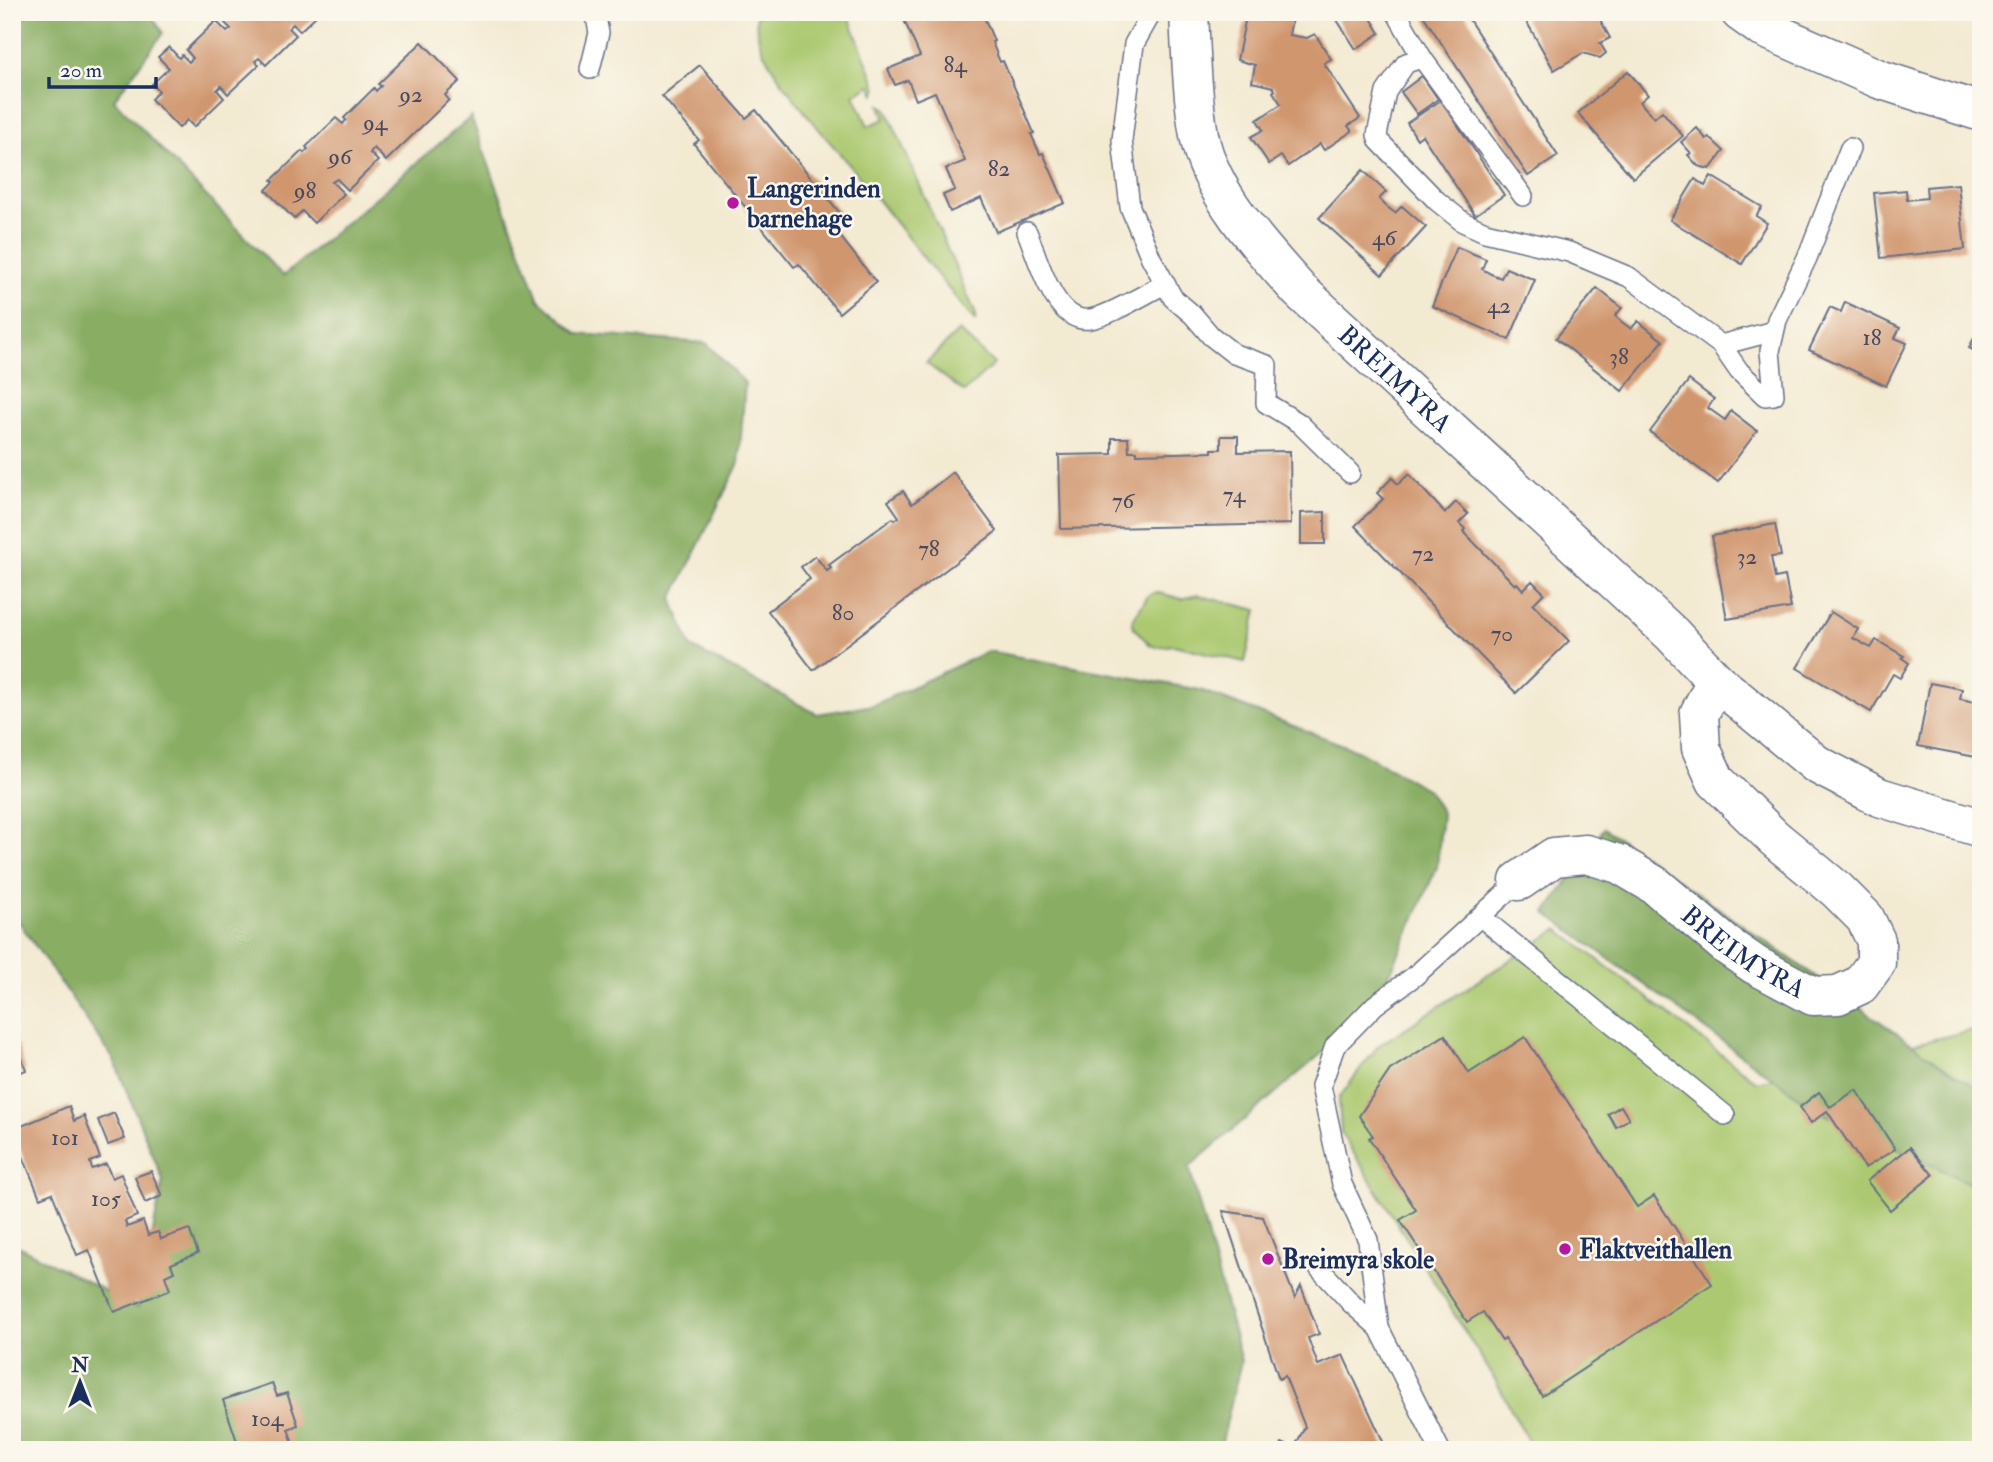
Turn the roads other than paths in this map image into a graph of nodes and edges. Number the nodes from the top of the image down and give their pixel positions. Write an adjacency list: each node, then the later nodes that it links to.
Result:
1 (596, 12): 7 (lane)
2 (1152, 12): 12 (lane)
3 (1189, 12): 16 (street, BREIMYRA)
4 (1396, 12): 6 (lane)
5 (1740, 12): 8 (street)
6 (1422, 58): 10 (lane); 14 (lane)
7 (590, 69)
8 (1981, 112)
9 (1850, 148): 13 (lane)
10 (1523, 196)
11 (1027, 232): 12 (lane)
12 (1165, 284): 15 (lane)
13 (1774, 331): 14 (lane); 14 (lane)
14 (1721, 345)
15 (1350, 473)
16 (1716, 681): 17 (street, BREIMYRA); 18 (street, BREIMYRA)
17 (1981, 828)
18 (1518, 881): 19 (lane)
19 (1481, 917): 20 (lane); 22 (lane)
20 (1725, 1115)
21 (1319, 1268): 22 (lane)
22 (1379, 1328): 23 (lane)
23 (1440, 1450)

